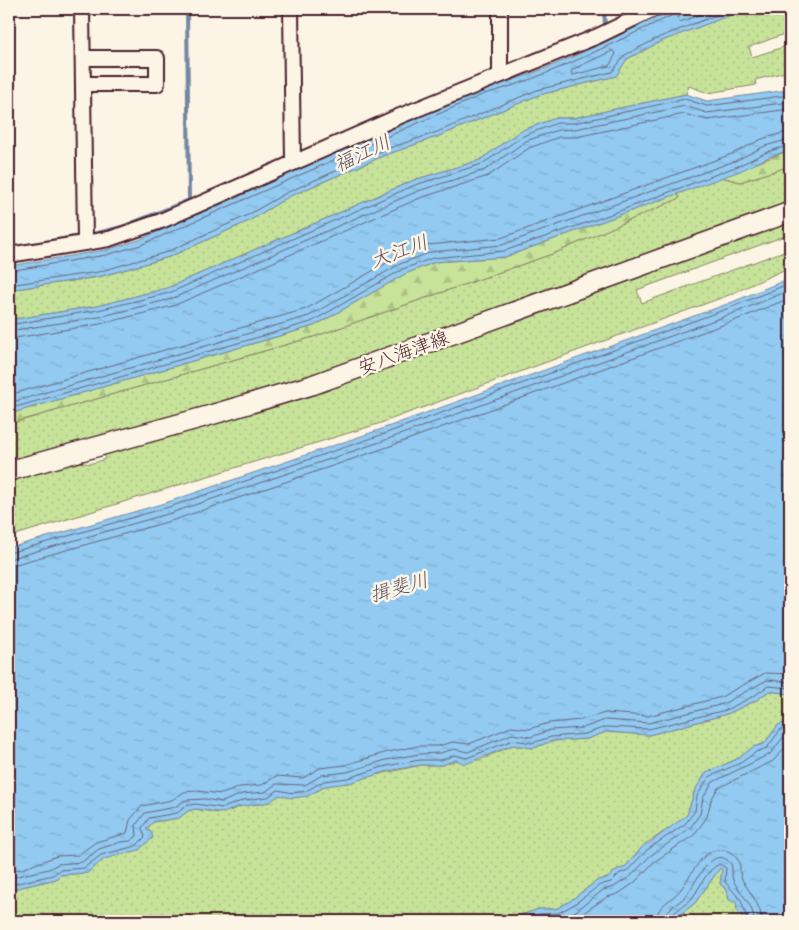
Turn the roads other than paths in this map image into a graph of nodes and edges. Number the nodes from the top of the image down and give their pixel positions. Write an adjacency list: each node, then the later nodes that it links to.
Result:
1 (82, 9): 5 (street)
2 (291, 9): 8 (street)
3 (500, 9): 6 (street)
4 (654, 9): 6 (street)
5 (82, 58): 7 (street); 7 (street)
6 (500, 75): 8 (street)
7 (83, 84): 10 (street)
8 (293, 162): 10 (street)
9 (790, 212): 12 (main road, 安八海津線)
10 (85, 243): 11 (street)
11 (9, 256)
12 (9, 471)

